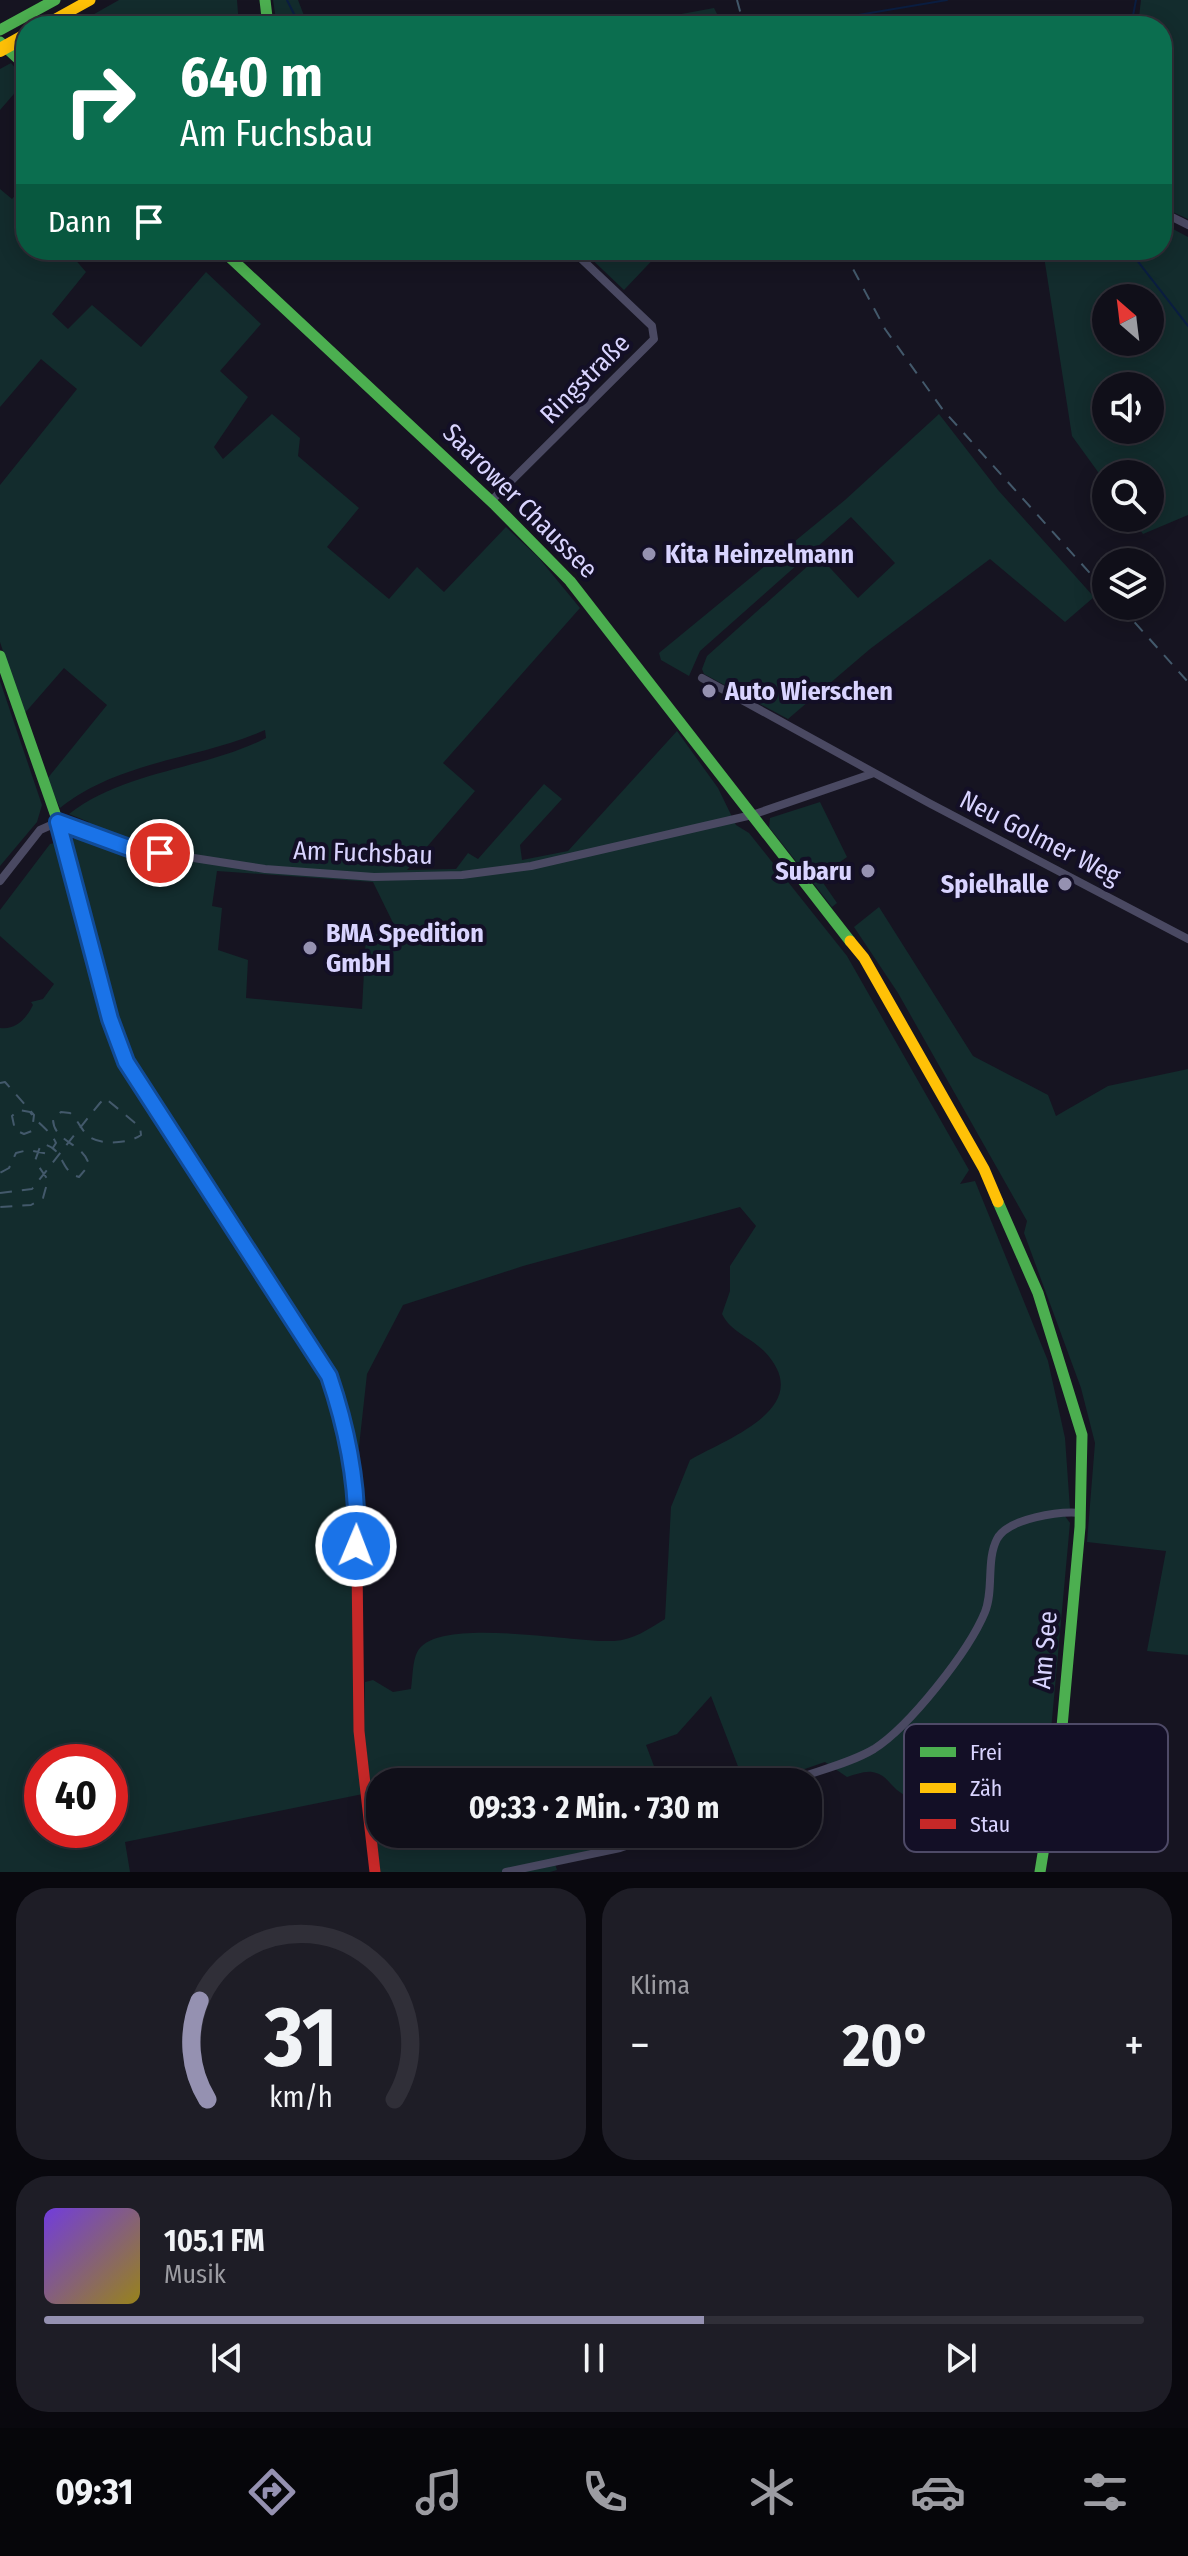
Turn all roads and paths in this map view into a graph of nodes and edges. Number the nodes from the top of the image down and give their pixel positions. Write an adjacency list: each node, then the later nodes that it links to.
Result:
1 (55, 0): 3 (main road)
2 (90, 0): 4 (main road)
3 (26, 16)
4 (61, 16)
5 (0, 42): 6 (main road)
6 (16, 57)
7 (233, 260): 9 (main road, Saarower Chaussee)
8 (583, 260): 9 (street, Ringstraße)
9 (491, 501): 13 (main road, Saarower Chaussee)
10 (0, 656): 14 (main road)
11 (702, 678): 12 (street, Neu Golmer Weg)
12 (874, 773): 13 (street); 16 (street, Neu Golmer Weg)
13 (752, 815): 14 (street, Am Fuchsbau); 17 (main road, Saarower Chaussee)
14 (58, 822): 15 (street); 22 (main road)
15 (0, 881)
16 (1188, 939)
17 (1081, 1520): 18 (main road, Am See); 19 (street)
18 (1062, 1724)
19 (822, 1769)
20 (617, 1848): 23 (street)
21 (1043, 1852): 24 (main road, Am See)
22 (375, 1872)
23 (506, 1872)
24 (1040, 1872)

